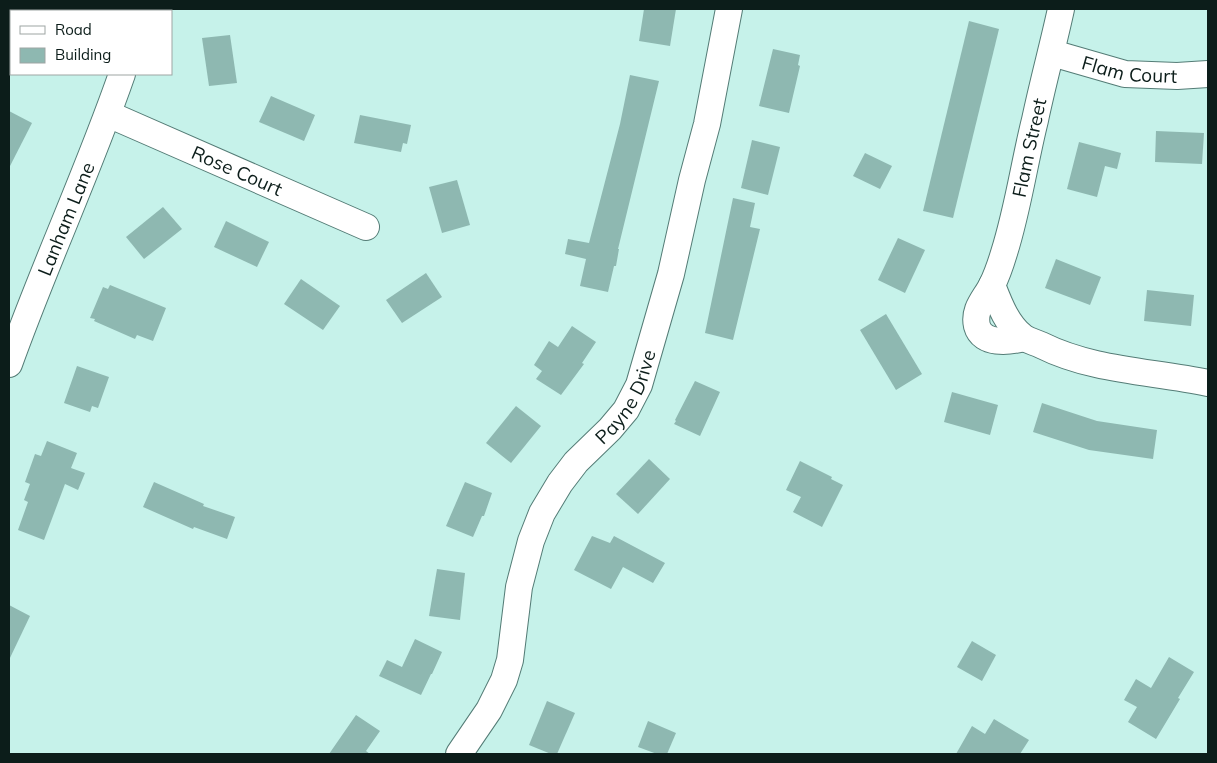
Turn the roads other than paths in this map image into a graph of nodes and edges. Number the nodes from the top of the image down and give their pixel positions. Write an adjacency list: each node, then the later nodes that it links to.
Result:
1 (729, 9): 10 (street, Payne Drive)
2 (1061, 9): 3 (street, Flam Street)
3 (1052, 53): 4 (street, Flam Court); 9 (street, Flam Street)
4 (1208, 74)
5 (122, 75): 6 (street, Lanham Lane)
6 (108, 114): 7 (street, Rose Court); 8 (street, Lanham Lane)
7 (366, 228)
8 (9, 364)
9 (1208, 383)
10 (459, 754)

